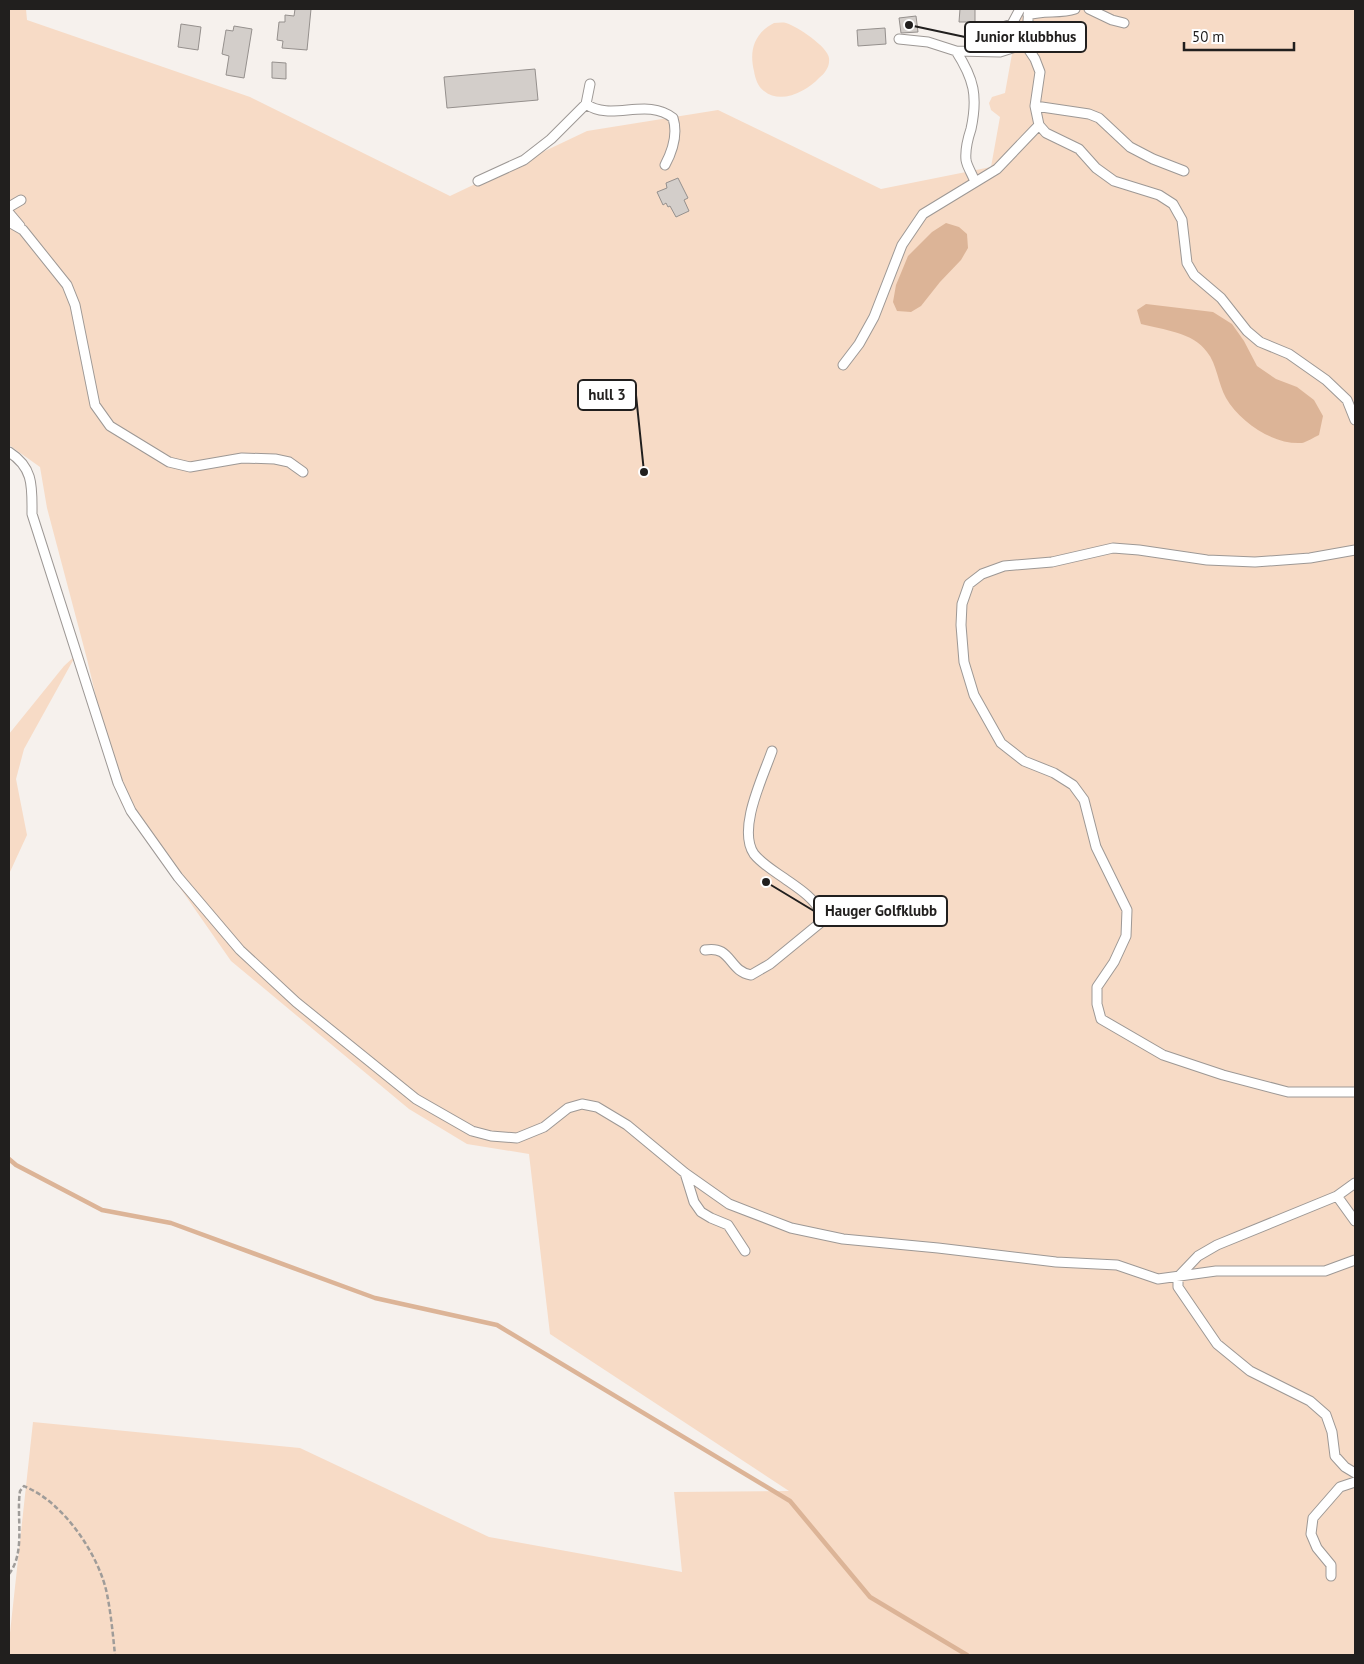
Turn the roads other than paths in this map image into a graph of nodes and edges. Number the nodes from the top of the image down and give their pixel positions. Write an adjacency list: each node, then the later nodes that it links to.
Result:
1 (1020, 9): 6 (lane)
2 (1075, 9): 4 (lane)
3 (1089, 9): 5 (lane)
4 (1028, 12): 8 (lane)
5 (1124, 23)
6 (993, 27)
7 (899, 39): 9 (lane)
8 (1025, 44): 9 (lane); 12 (lane)
9 (956, 51): 17 (lane)
10 (590, 84): 11 (lane)
11 (586, 104): 14 (lane); 16 (lane)
12 (1035, 106): 13 (lane); 15 (lane)
13 (1038, 125): 17 (lane); 24 (lane)
14 (665, 165)
15 (1184, 171)
16 (478, 181)
17 (975, 182): 23 (lane)
18 (22, 200): 19 (lane)
19 (9, 207)
20 (9, 213): 22 (lane)
21 (9, 222): 22 (lane)
22 (23, 230): 26 (lane)
23 (843, 365)
24 (1355, 420)
25 (9, 452): 33 (lane)
26 (303, 472)
27 (1355, 550): 32 (lane)
28 (772, 751): 29 (lane)
29 (821, 912)
30 (820, 923): 31 (lane)
31 (705, 950)
32 (1355, 1092)
33 (685, 1173): 37 (lane); 39 (lane)
34 (1355, 1184): 35 (lane)
35 (1337, 1196): 36 (lane); 39 (lane)
36 (1355, 1221)
37 (745, 1251)
38 (1355, 1260): 39 (lane)
39 (1178, 1277): 40 (lane)
40 (1355, 1473)
41 (1355, 1482): 42 (lane)
42 (1331, 1576)

